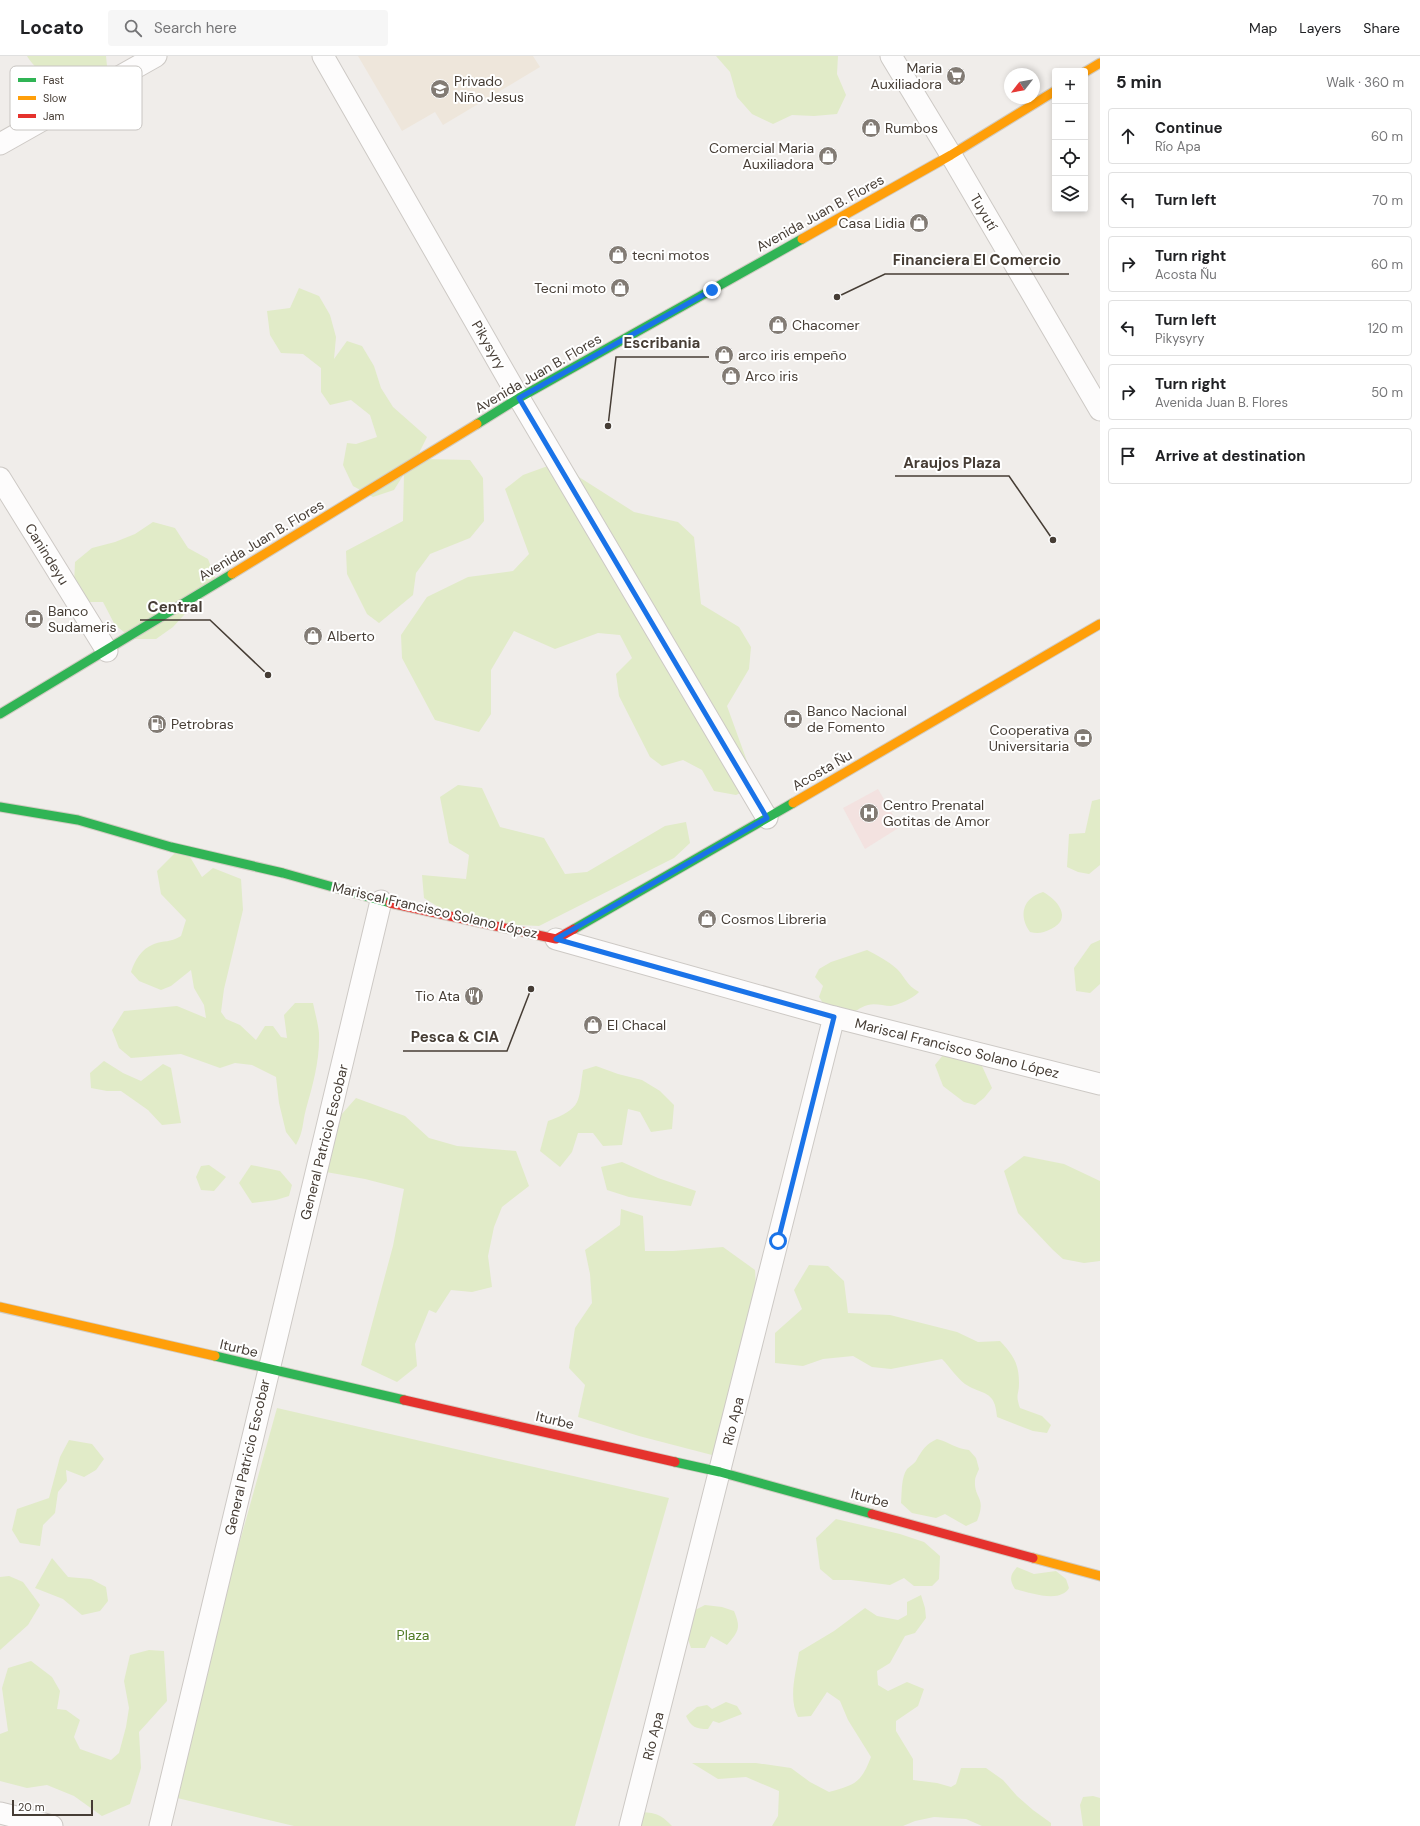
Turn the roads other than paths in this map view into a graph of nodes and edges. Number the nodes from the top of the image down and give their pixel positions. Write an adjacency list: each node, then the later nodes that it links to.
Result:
1 (156, 56): 5 (street)
2 (323, 56): 11 (street, Pikysyry)
3 (891, 56): 10 (street, Tuyutí)
4 (1100, 63): 6 (street)
5 (138, 66)
6 (1088, 70)
7 (1052, 93): 10 (street, Avenida Juan B. Flores)
8 (25, 130): 9 (street)
9 (0, 144)
10 (951, 155): 11 (street, Avenida Juan B. Flores); 12 (street, Tuyutí)
11 (519, 398): 15 (street, Avenida Juan B. Flores); 18 (street, Pikysyry)
12 (1100, 410)
13 (0, 478): 15 (street, Canindeyu)
14 (1100, 624): 18 (street, Acosta Ñu)
15 (107, 651): 16 (street, Avenida Juan B. Flores)
16 (0, 714)
17 (0, 807): 19 (street, Mariscal Francisco Solano López)
18 (767, 818): 20 (street, Acosta Ñu)
19 (381, 901): 20 (street, Mariscal Francisco Solano López); 24 (street, General Patricio Escobar)
20 (556, 939): 21 (street, Mariscal Francisco Solano López)
21 (834, 1017): 22 (street, Mariscal Francisco Solano López); 25 (street, Río Apa)
22 (1100, 1084)
23 (0, 1306): 24 (street, Iturbe)
24 (268, 1369): 25 (street, Iturbe); 29 (street, General Patricio Escobar)
25 (720, 1472): 26 (street, Iturbe); 30 (street, Río Apa)
26 (1100, 1576)
27 (0, 1813): 28 (street)
28 (52, 1826)
29 (160, 1826)
30 (630, 1826)

